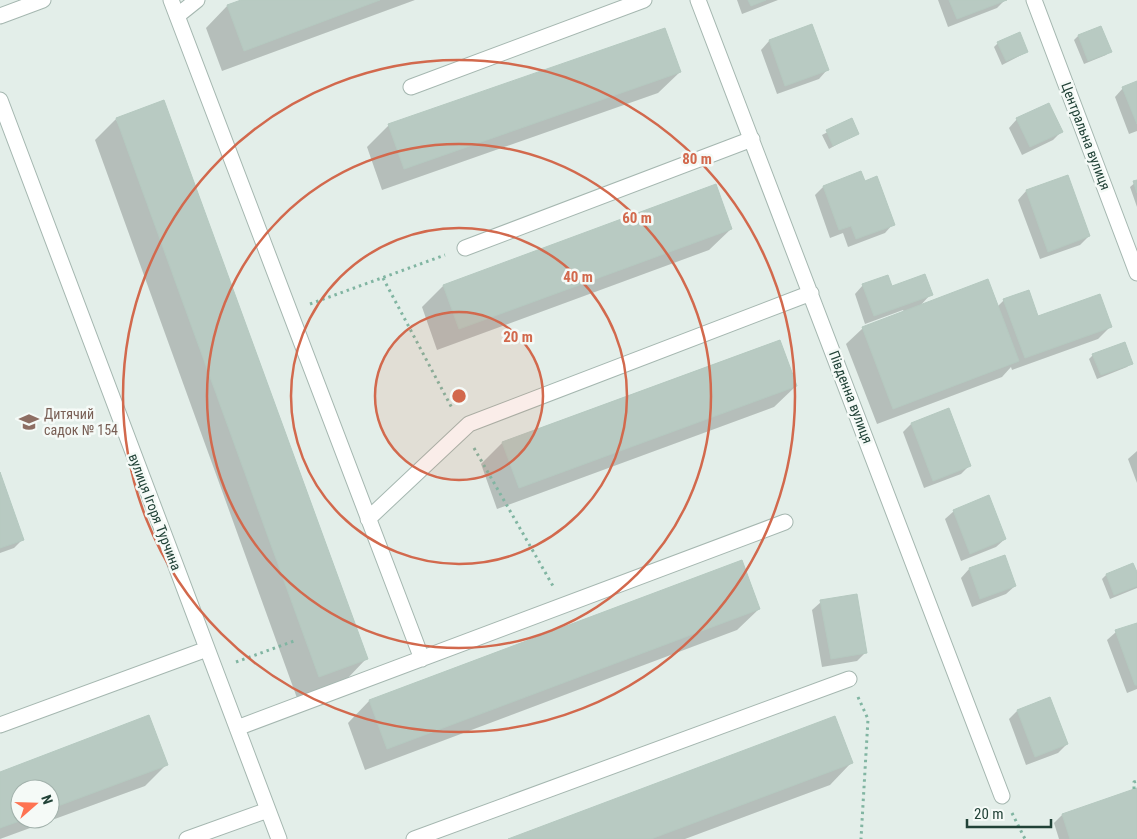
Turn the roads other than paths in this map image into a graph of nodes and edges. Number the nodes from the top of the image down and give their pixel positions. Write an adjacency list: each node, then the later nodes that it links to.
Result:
1 (44, 0): 7 (street)
2 (171, 0): 8 (street)
3 (197, 0): 8 (street)
4 (644, 0): 9 (street)
5 (698, 0): 11 (street, Південна вулиця)
6 (1034, 0): 13 (street, Центральна вулиця)
7 (0, 16)
8 (177, 16): 15 (street)
9 (411, 87)
10 (0, 100): 17 (street, вулиця Ігоря Турчина)
11 (752, 139): 12 (street); 14 (street, Південна вулиця)
12 (465, 248)
13 (1137, 273)
14 (812, 293): 15 (street); 22 (street, Південна вулиця)
15 (368, 519): 18 (street)
16 (785, 522): 18 (street)
17 (207, 649): 20 (street); 21 (street, вулиця Ігоря Турчина)
18 (422, 659): 21 (street)
19 (850, 679): 26 (street)
20 (0, 725)
21 (237, 728): 23 (street, вулиця Ігоря Турчина)
22 (1002, 796)
23 (268, 810): 24 (street); 25 (street, вулиця Ігоря Турчина)
24 (187, 839)
25 (279, 839)
26 (414, 839)

